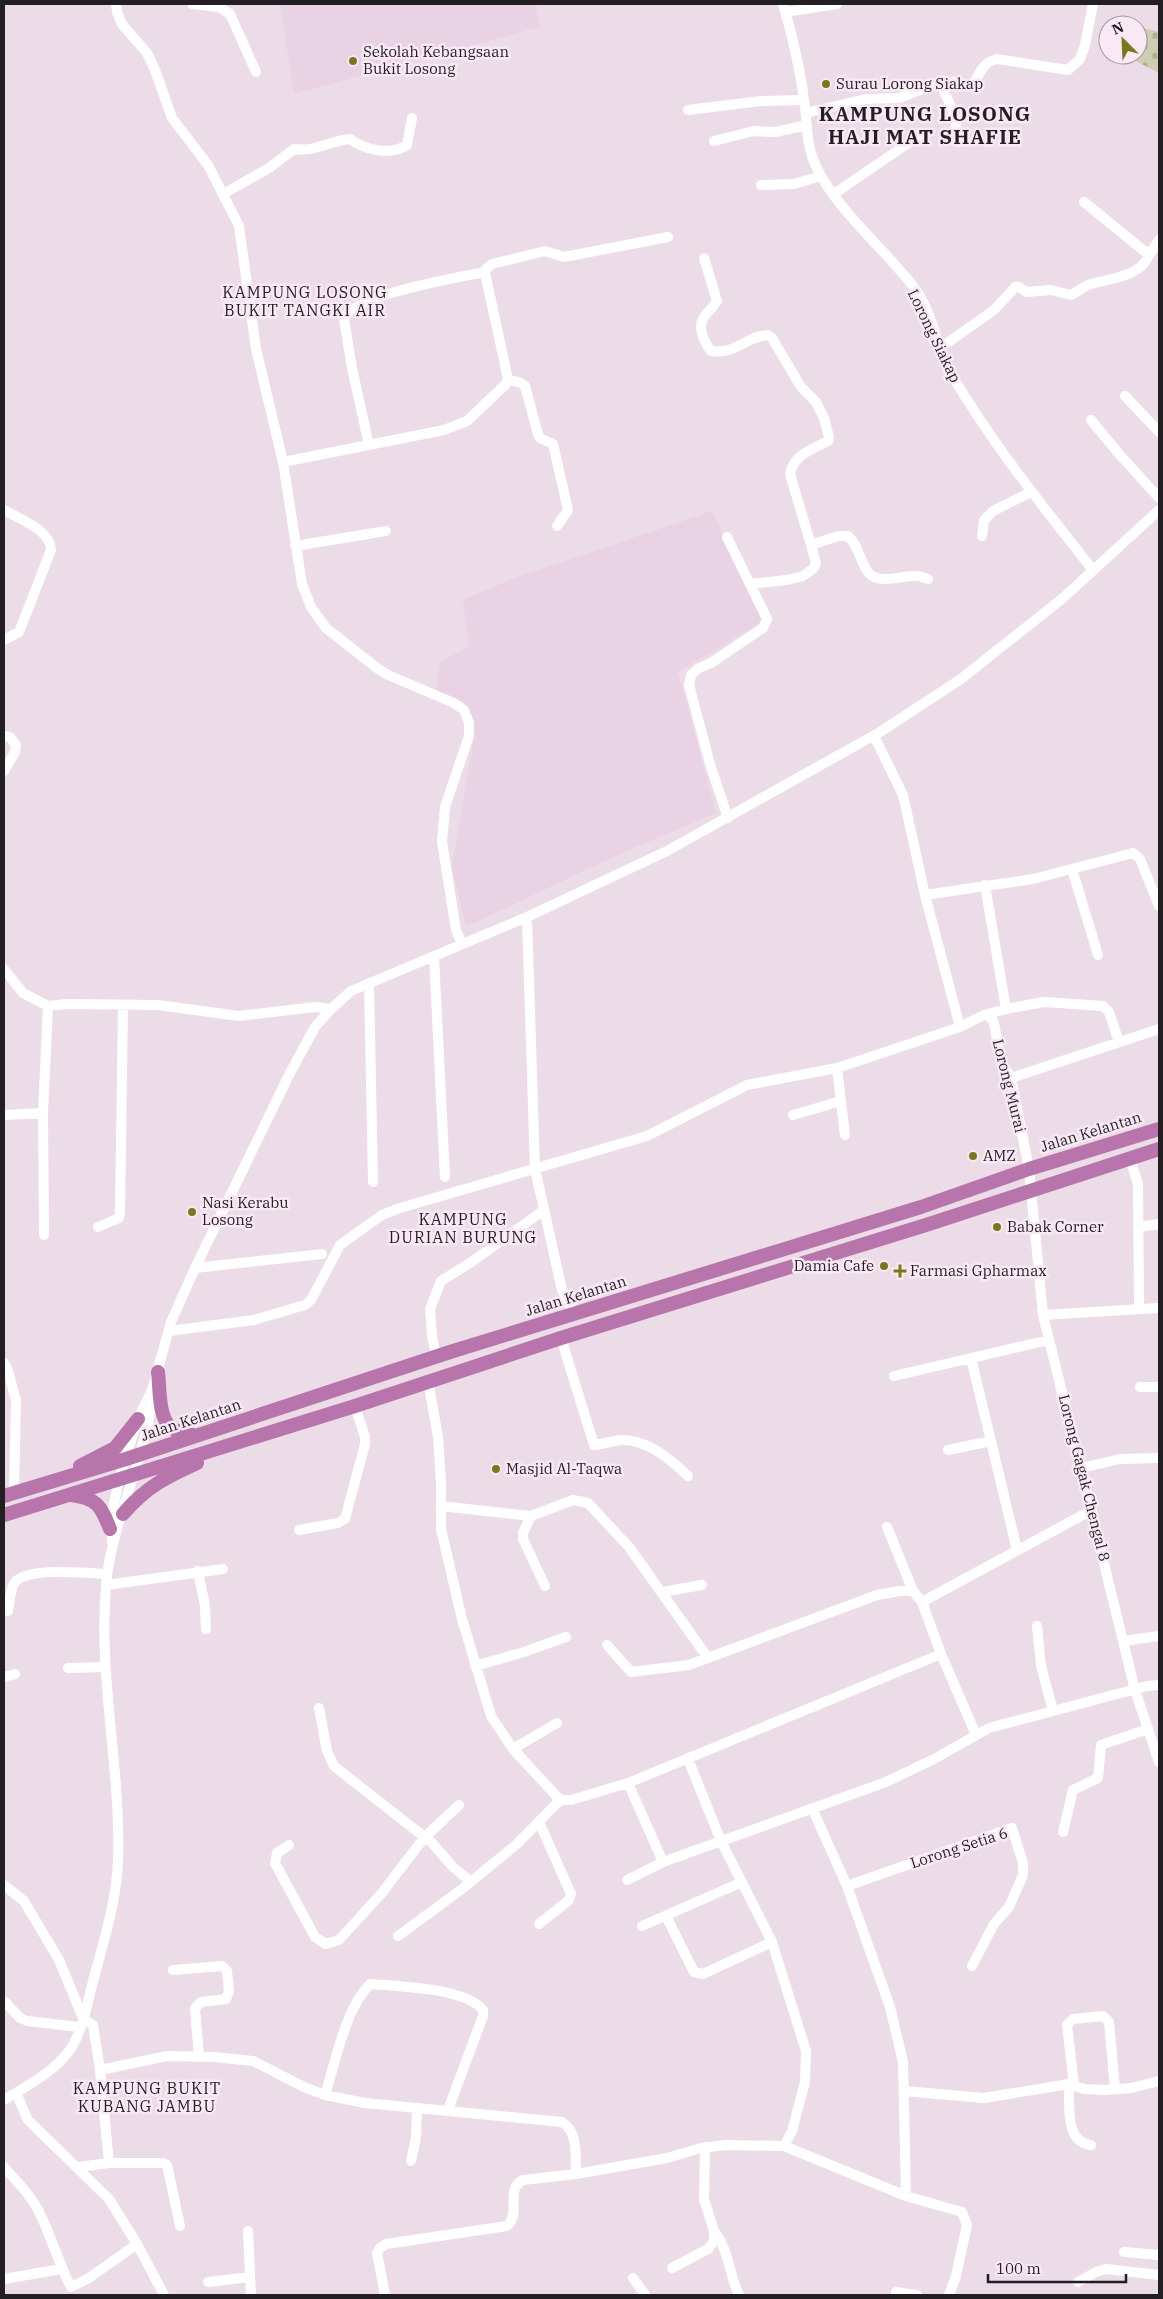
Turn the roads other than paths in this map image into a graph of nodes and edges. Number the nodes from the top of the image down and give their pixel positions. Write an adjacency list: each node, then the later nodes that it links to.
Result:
1 (116, 4): 18 (street)
2 (192, 4): 6 (street)
3 (837, 4): 5 (street)
4 (1093, 4): 7 (street)
5 (784, 8): 8 (street, Lorong Siakap)
6 (256, 72)
7 (940, 82): 10 (street); 15 (street)
8 (804, 100): 9 (street); 10 (street, Lorong Siakap)
9 (688, 110)
10 (806, 113): 12 (street, Lorong Siakap)
11 (412, 118): 18 (street)
12 (807, 124): 14 (street); 16 (street, Lorong Siakap)
13 (920, 134): 19 (street)
14 (714, 141)
15 (959, 142)
16 (821, 176): 17 (street); 19 (street, Lorong Siakap)
17 (761, 185)
18 (223, 194): 32 (street)
19 (834, 194): 26 (street, Lorong Siakap)
20 (1084, 202): 23 (street)
21 (668, 237): 25 (street)
22 (1159, 240): 23 (street)
23 (1149, 255): 26 (street)
24 (704, 258): 41 (street)
25 (485, 272): 27 (street); 31 (street)
26 (940, 348): 33 (street, Lorong Siakap)
27 (508, 379): 31 (street); 37 (street)
28 (1125, 396): 30 (street)
29 (1091, 420): 34 (street)
30 (1159, 432)
31 (370, 445): 32 (street)
32 (282, 462): 42 (street)
33 (1031, 492): 39 (street); 43 (street, Lorong Siakap)
34 (1159, 498)
35 (4, 510): 46 (street)
36 (1159, 510): 43 (street)
37 (556, 526)
38 (386, 531): 42 (street)
39 (982, 536)
40 (727, 537): 45 (street)
41 (811, 544): 44 (street); 45 (street)
42 (295, 546): 56 (street)
43 (1093, 570): 48 (street)
44 (928, 579)
45 (750, 584): 50 (street)
46 (4, 640)
47 (4, 736): 49 (street)
48 (874, 736): 50 (street); 53 (street)
49 (4, 771)
50 (728, 818): 55 (street)
51 (1072, 870): 52 (street); 54 (street); 57 (street)
52 (985, 885): 53 (street); 63 (street)
53 (925, 895): 66 (street)
54 (1159, 906)
55 (526, 917): 56 (street); 79 (street)
56 (462, 944): 58 (street)
57 (1098, 955)
58 (434, 956): 60 (street); 81 (street)
59 (4, 969): 62 (street)
60 (369, 983): 64 (street); 82 (street)
61 (123, 1005): 62 (street); 64 (street); 86 (street)
62 (48, 1006): 72 (street)
63 (1006, 1008): 65 (street); 68 (street)
64 (330, 1009): 90 (street)
65 (984, 1015): 66 (street); 70 (street, Lorong Murai)
66 (960, 1027): 69 (street)
67 (1159, 1029): 68 (street)
68 (1119, 1042): 70 (street)
69 (837, 1068): 71 (street); 79 (street)
70 (1011, 1078): 80 (street, Lorong Murai)
71 (841, 1101): 74 (street); 76 (street)
72 (43, 1113): 73 (street); 88 (street)
73 (4, 1115)
74 (793, 1115)
75 (1159, 1129): 80 (highway, Jalan Kelantan)
76 (845, 1134)
77 (1159, 1149): 78 (highway)
78 (1130, 1159): 83 (highway); 87 (street)
79 (535, 1169): 84 (street); 95 (street)
80 (1028, 1169): 83 (street, Lorong Murai); 93 (highway, Jalan Kelantan)
81 (445, 1178)
82 (373, 1182)
83 (1030, 1191): 94 (street, Lorong Gagak Chengal 8); 96 (highway)
84 (544, 1210): 93 (street); 99 (street)
85 (1159, 1224): 87 (street)
86 (98, 1227)
87 (1138, 1227): 92 (street)
88 (44, 1235)
89 (322, 1254): 90 (street)
90 (195, 1268): 95 (street)
91 (1159, 1308): 92 (street)
92 (1139, 1309): 94 (street)
93 (574, 1313): 98 (highway, Jalan Kelantan)
94 (1043, 1315): 97 (street, Lorong Gagak Chengal 8)
95 (169, 1331): 103 (street)
96 (561, 1338): 101 (highway); 120 (street)
97 (1050, 1340): 100 (street); 118 (street, Lorong Gagak Chengal 8)
98 (450, 1352): 99 (highway, Jalan Kelantan); 101 (highway)
99 (436, 1356): 111 (highway, Jalan Kelantan)
100 (971, 1358): 104 (street); 113 (street)
101 (487, 1361): 105 (highway)
102 (4, 1362): 123 (street)
103 (158, 1372): 108 (street); 111 (highway)
104 (894, 1376)
105 (428, 1381): 109 (highway); 125 (street)
106 (1140, 1387): 107 (street)
107 (1159, 1387)
108 (152, 1390): 110 (street); 115 (street)
109 (355, 1406): 112 (highway); 131 (street)
110 (138, 1419): 117 (street); 122 (highway)
111 (193, 1435): 115 (highway, Jalan Kelantan)
112 (248, 1440): 119 (highway); 127 (highway)
113 (991, 1441): 114 (street); 133 (street)
114 (948, 1450)
115 (140, 1454): 117 (highway, Jalan Kelantan); 119 (street)
116 (1159, 1458): 118 (street)
117 (126, 1459): 121 (street); 122 (highway, Jalan Kelantan)
118 (1081, 1468): 126 (street, Lorong Gagak Chengal 8)
119 (134, 1474): 121 (highway); 127 (street)
120 (688, 1476)
121 (119, 1479): 124 (highway); 132 (street)
122 (41, 1484): 123 (highway, Jalan Kelantan)
123 (9, 1494)
124 (68, 1495): 128 (highway); 132 (highway)
125 (441, 1506): 129 (street); 152 (street)
126 (1092, 1510): 133 (street); 147 (street, Lorong Gagak Chengal 8)
127 (123, 1514): 132 (street)
128 (4, 1515)
129 (531, 1516): 138 (street); 140 (street)
130 (886, 1527): 139 (street)
131 (299, 1530)
132 (111, 1535): 136 (street)
133 (1017, 1550): 141 (street)
134 (223, 1569): 135 (street)
135 (198, 1572): 136 (street); 144 (street)
136 (107, 1580): 142 (street); 151 (street)
137 (702, 1585): 140 (street)
138 (545, 1586)
139 (913, 1591): 141 (street); 150 (street)
140 (662, 1592): 150 (street)
141 (922, 1602): 149 (street)
142 (8, 1611)
143 (1036, 1626): 159 (street)
144 (206, 1629)
145 (1159, 1636): 147 (street)
146 (566, 1637): 152 (street)
147 (1123, 1641): 157 (street, Lorong Gagak Chengal 8)
148 (606, 1645): 150 (street)
149 (941, 1654): 162 (street); 165 (street)
150 (708, 1658)
151 (105, 1666): 153 (street); 190 (street)
152 (476, 1666): 164 (street)
153 (68, 1668)
154 (15, 1674): 155 (street)
155 (4, 1677)
156 (1159, 1685): 157 (street)
157 (1135, 1690): 159 (street); 161 (street, Lorong Gagak Chengal 8)
158 (319, 1708): 173 (street)
159 (1053, 1712): 162 (street)
160 (557, 1723): 164 (street)
161 (1148, 1728): 163 (street, Lorong Gagak Chengal 8); 172 (street)
162 (976, 1735): 170 (street)
163 (1157, 1747): 166 (street, Lorong Gagak Chengal 8)
164 (513, 1749): 168 (street)
165 (688, 1759): 167 (street); 174 (street)
166 (1159, 1762)
167 (628, 1782): 168 (street); 176 (street)
168 (560, 1800): 171 (street)
169 (459, 1805): 173 (street)
170 (812, 1808): 174 (street); 181 (street)
171 (539, 1822): 178 (street); 183 (street)
172 (1063, 1832)
173 (424, 1838): 175 (street); 178 (street)
174 (721, 1841): 176 (street); 179 (street)
175 (289, 1846)
176 (663, 1862): 177 (street)
177 (626, 1880)
178 (470, 1881): 185 (street)
179 (742, 1882): 182 (street); 186 (street)
180 (4, 1885): 190 (street)
181 (847, 1886): 187 (street, Lorong Setia 6); 196 (street)
182 (666, 1916): 184 (street); 186 (street)
183 (539, 1924)
184 (642, 1926)
185 (398, 1936)
186 (772, 1942): 203 (street)
187 (972, 1966)
188 (173, 1970): 191 (street)
189 (4, 2003): 190 (street)
190 (81, 2023): 192 (street); 197 (street)
191 (198, 2057): 192 (street); 198 (street)
192 (100, 2070): 206 (street)
193 (1159, 2081): 195 (street)
194 (1072, 2085): 195 (street); 195 (street); 196 (street); 202 (street)
195 (1115, 2089)
196 (904, 2091): 210 (street)
197 (16, 2093): 199 (street); 208 (street)
198 (325, 2095): 200 (street); 201 (street)
199 (4, 2100)
200 (417, 2108): 201 (street); 205 (street)
201 (448, 2110): 209 (street)
202 (1091, 2145)
203 (784, 2146): 204 (street); 210 (street)
204 (705, 2147): 209 (street); 212 (street)
205 (410, 2161)
206 (109, 2164): 208 (street); 211 (street)
207 (4, 2167): 218 (street)
208 (78, 2168): 214 (street)
209 (576, 2174): 230 (street)
210 (906, 2196): 234 (street)
211 (180, 2226)
212 (714, 2231): 217 (street); 232 (street)
213 (248, 2232): 222 (street)
214 (137, 2244): 225 (street); 227 (street)
215 (1124, 2252): 216 (street)
216 (1159, 2255)
217 (672, 2268)
218 (61, 2269): 221 (street); 225 (street)
219 (1159, 2275): 224 (street)
220 (633, 2278): 231 (street)
221 (4, 2279)
222 (250, 2279): 223 (street); 228 (street); 229 (street)
223 (208, 2282)
224 (1078, 2282)
225 (73, 2291)
226 (896, 2292): 233 (street)
227 (164, 2295)
228 (242, 2295)
229 (251, 2295)
230 (385, 2295)
231 (645, 2295)
232 (739, 2295)
233 (917, 2295)
234 (949, 2295)

